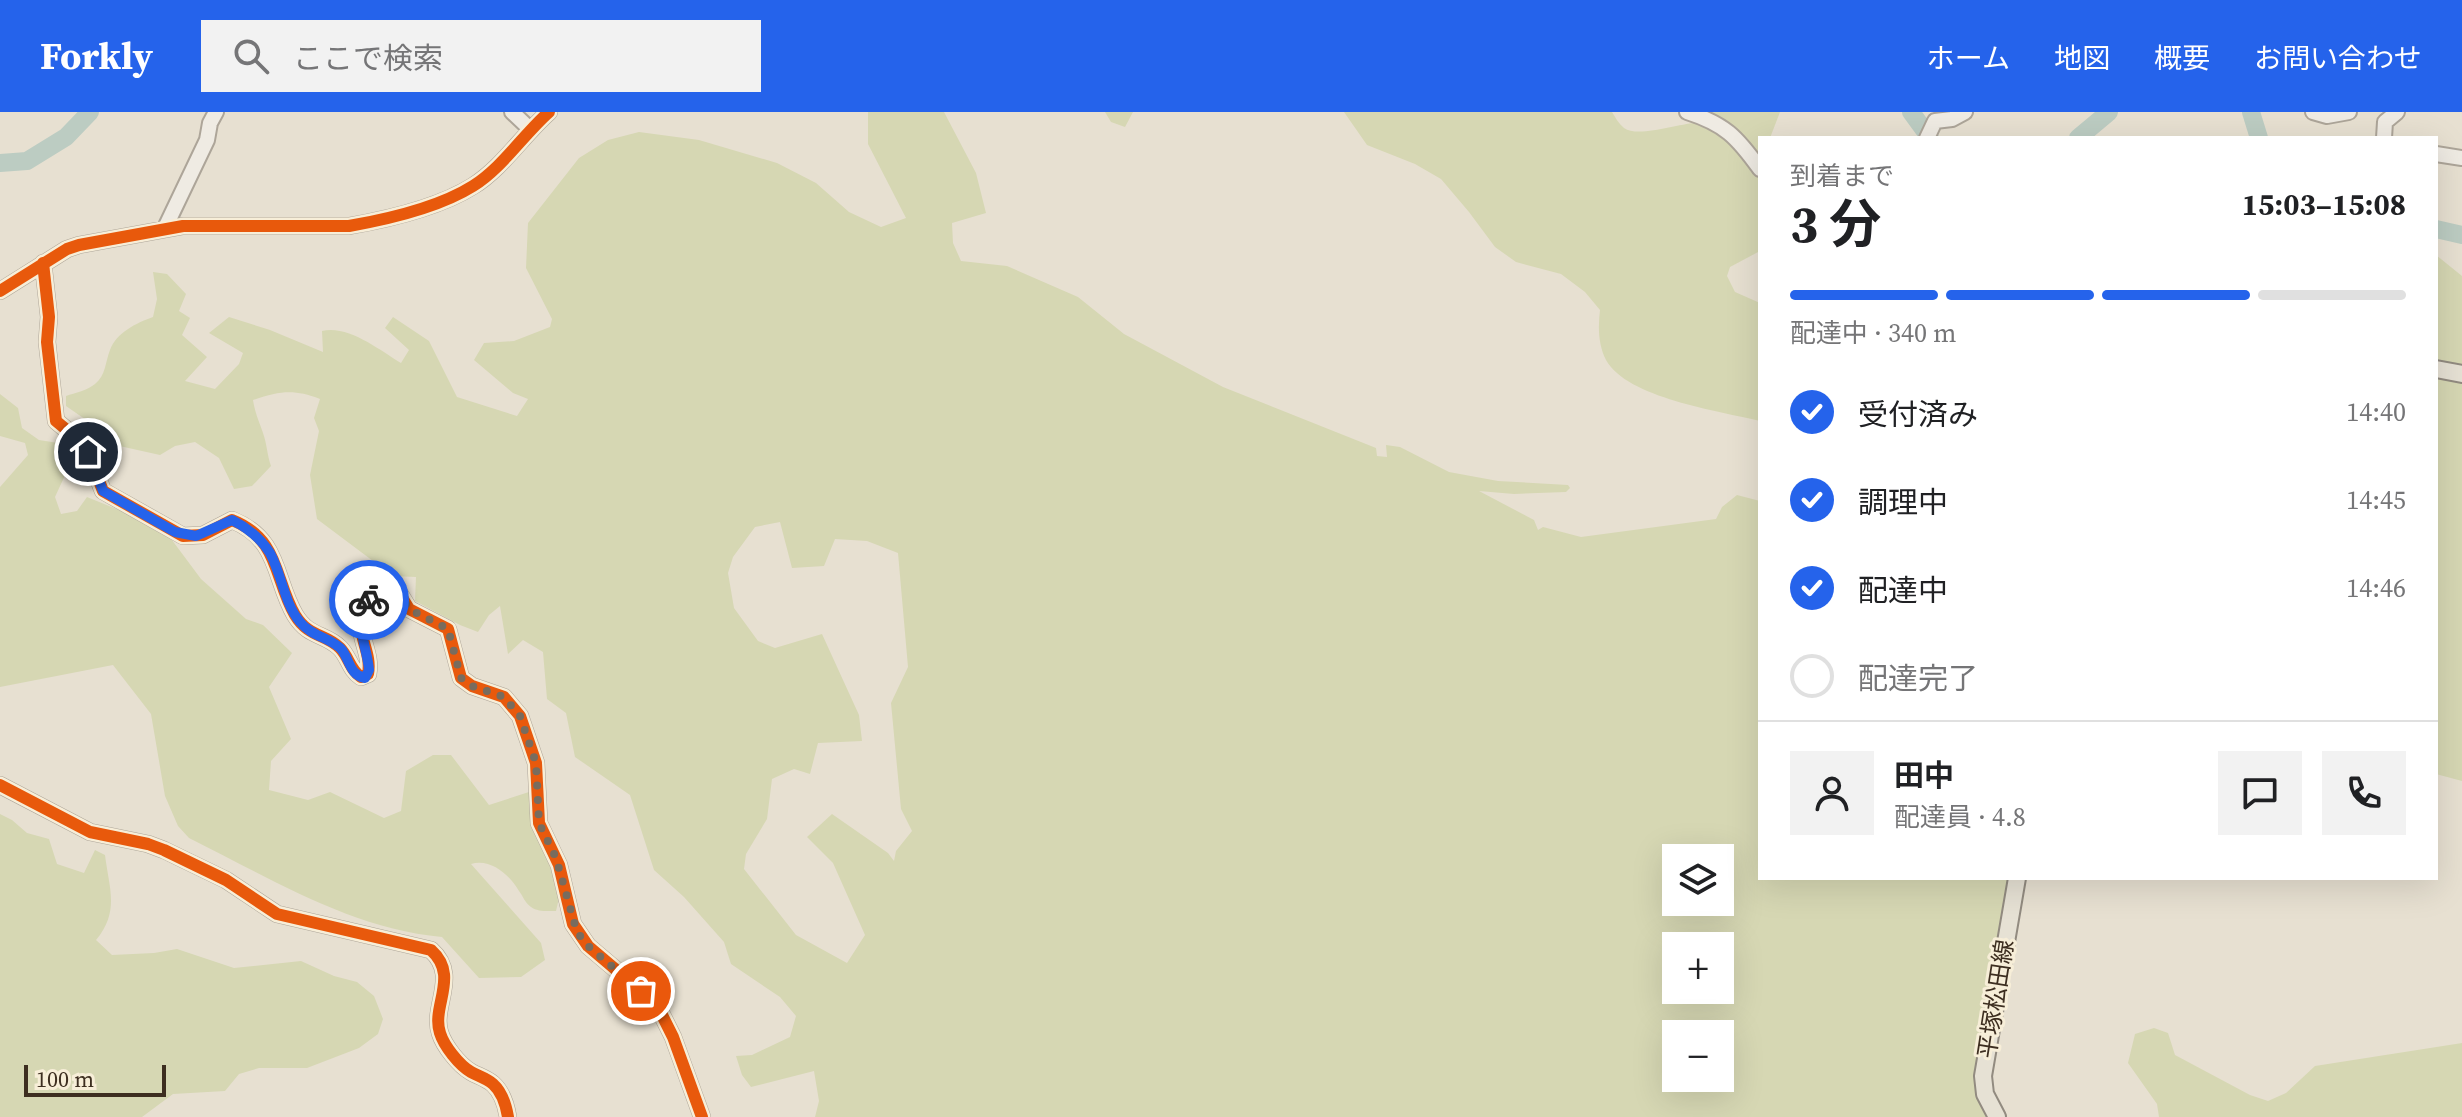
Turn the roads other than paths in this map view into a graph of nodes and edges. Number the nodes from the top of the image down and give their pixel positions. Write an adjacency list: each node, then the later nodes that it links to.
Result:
1 (216, 112): 15 (street)
2 (512, 112): 10 (street)
3 (549, 112): 10 (street)
4 (1687, 112): 14 (street)
5 (1965, 112): 9 (street)
6 (2313, 112): 7 (street)
7 (2349, 112)
8 (2386, 115): 11 (street)
9 (1931, 124)
10 (530, 129): 15 (street)
11 (2384, 136)
12 (2438, 154): 13 (street)
13 (2462, 158)
14 (1758, 166)
15 (165, 228): 16 (street)
16 (43, 263): 17 (street); 21 (street)
17 (0, 291)
18 (0, 785): 20 (street)
19 (2017, 880): 22 (main road, 平塚松田線)
20 (508, 1117)
21 (702, 1117)
22 (1997, 1117)

